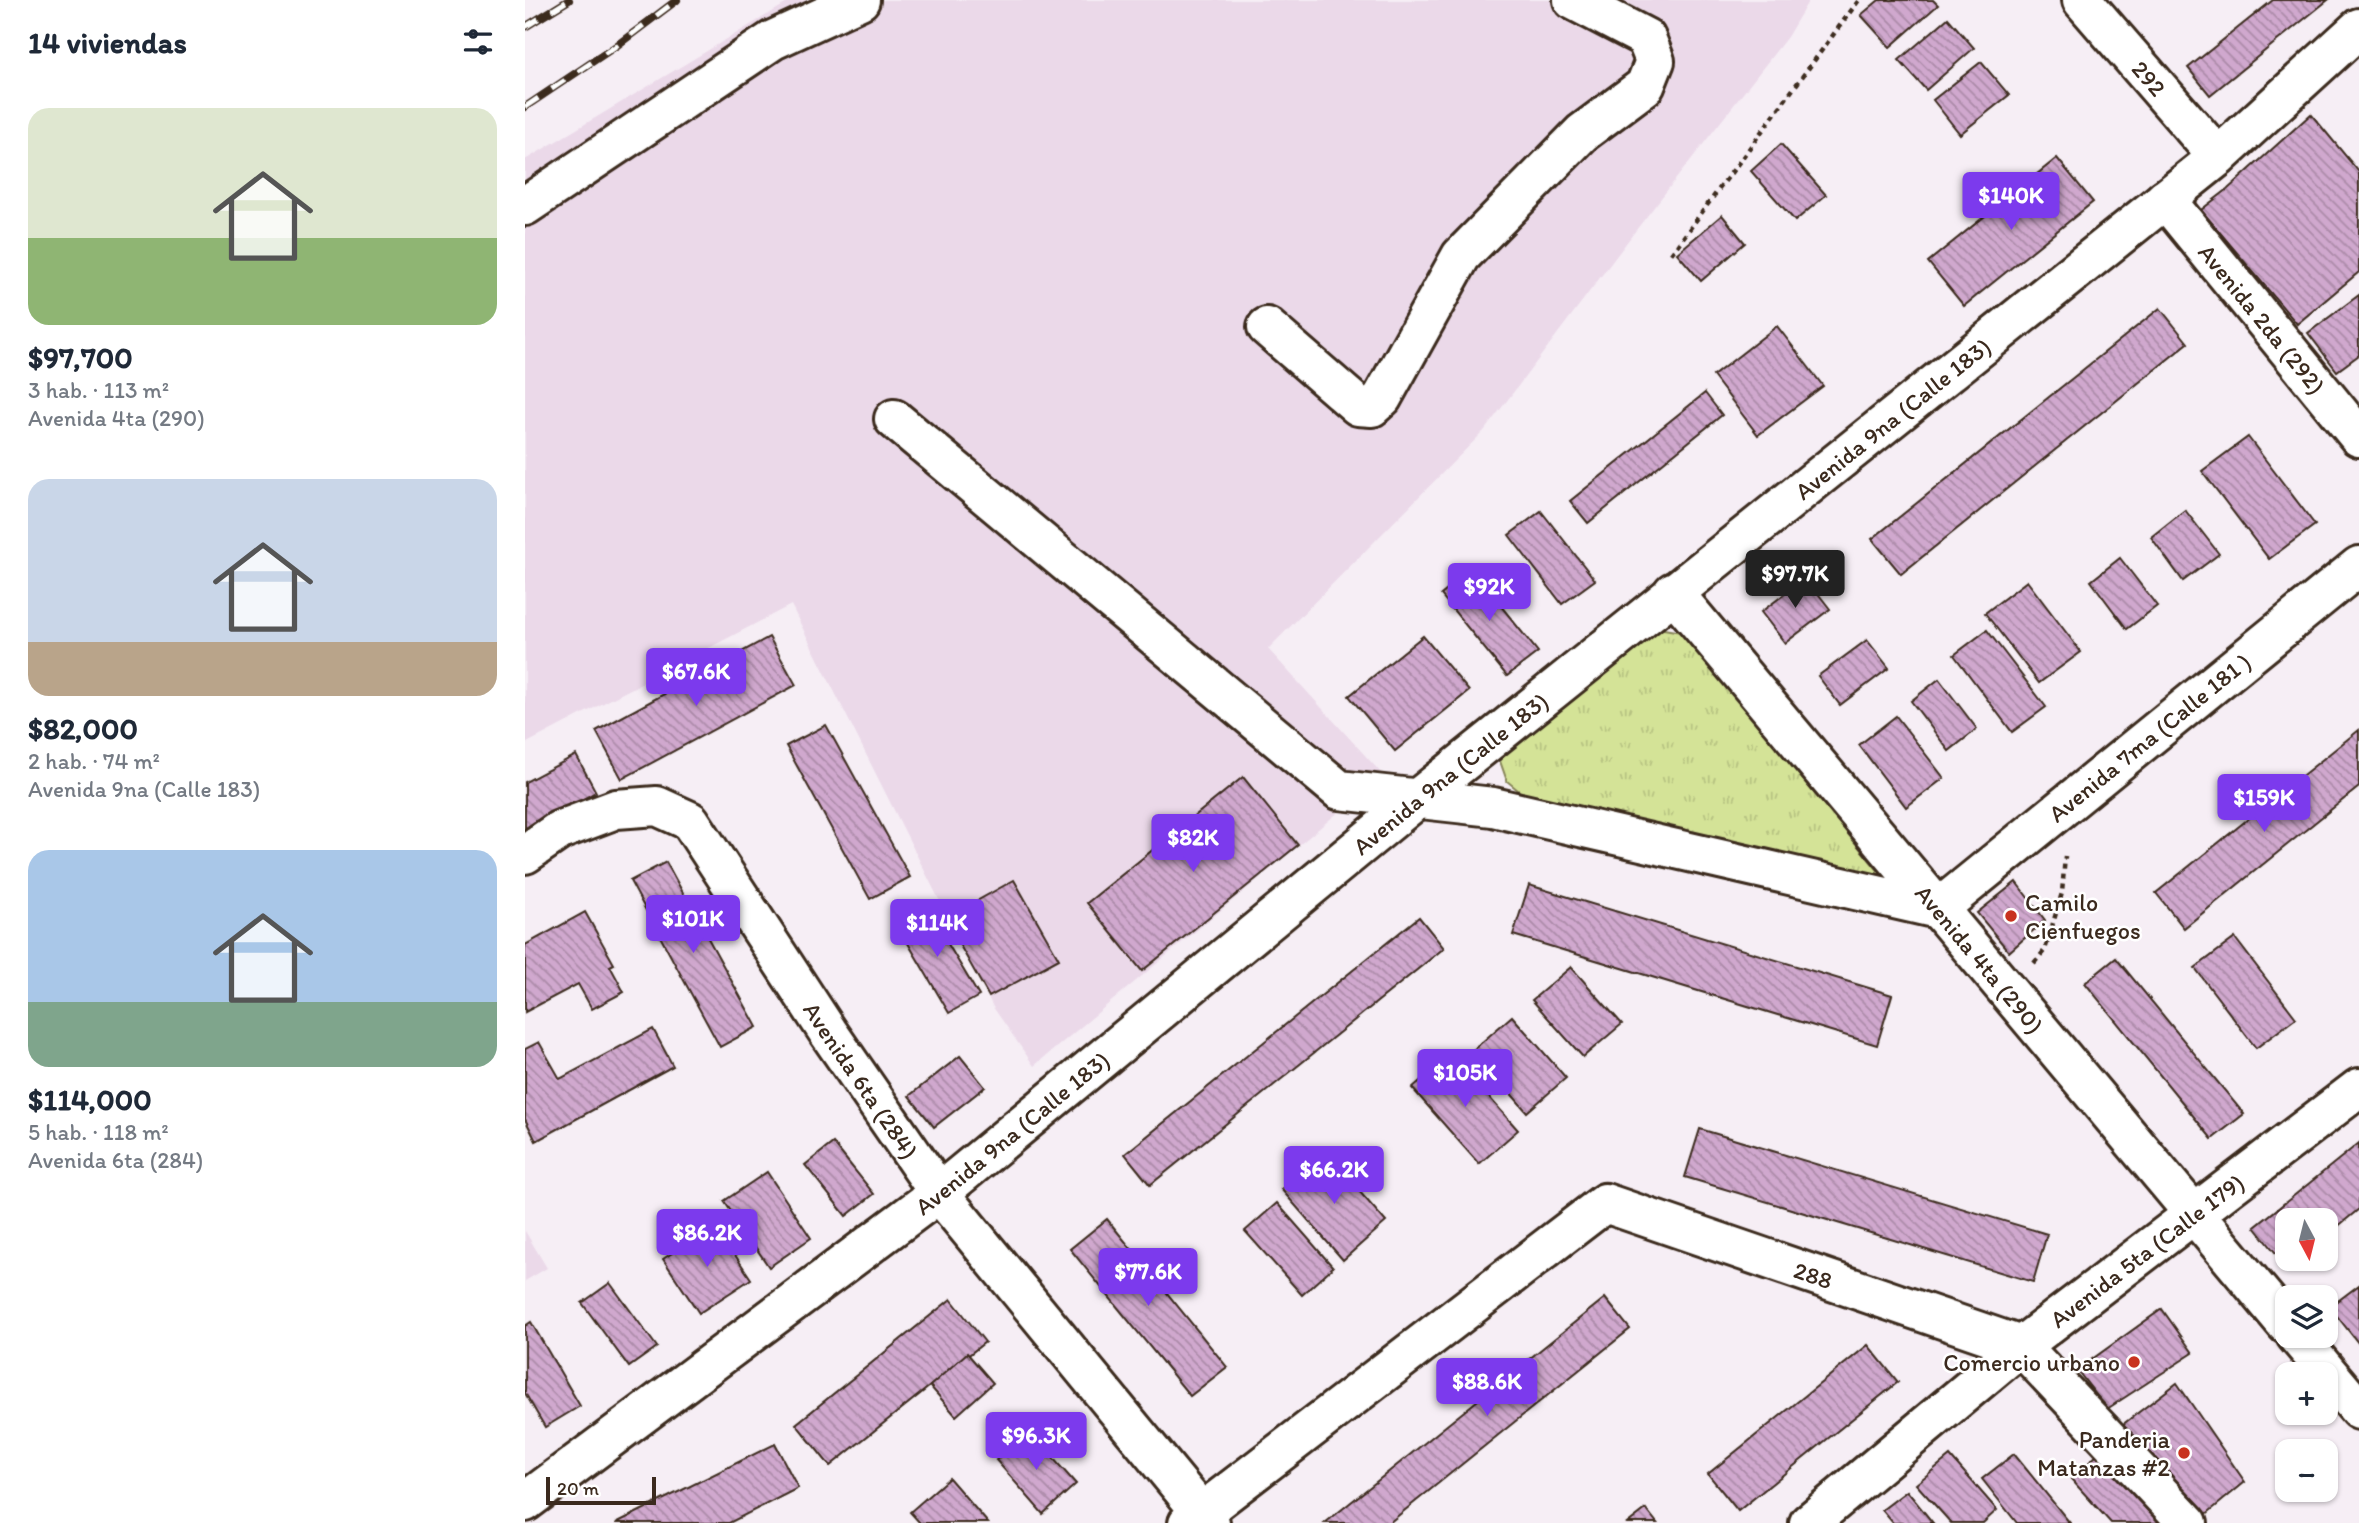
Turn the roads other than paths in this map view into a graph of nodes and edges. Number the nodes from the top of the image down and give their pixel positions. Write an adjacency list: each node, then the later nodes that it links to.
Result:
1 (860, 0): 7 (street)
2 (1573, 0): 8 (street)
3 (2082, 0): 5 (street, 292)
4 (2359, 28): 5 (street, Avenida 9na (Calle 183))
5 (2218, 157): 6 (street, Avenida 9na (Calle 183))
6 (2165, 199): 10 (street, Avenida 2da (292)); 12 (street, Avenida 9na (Calle 183))
7 (525, 206)
8 (1267, 327)
9 (894, 419): 13 (street)
10 (2359, 437)
11 (2359, 566): 15 (street, Avenida 7ma (Calle 181 ))
12 (1673, 592): 13 (street, Avenida 9na (Calle 183)); 15 (street, Avenida 4ta (290))
13 (1417, 799): 15 (street); 17 (street, Avenida 9na (Calle 183))
14 (525, 854): 17 (street, Avenida 6ta (284))
15 (1938, 909): 18 (street, Avenida 4ta (290))
16 (2359, 1088): 18 (street, Avenida 5ta (Calle 179))
17 (939, 1193): 23 (street, Avenida 9na (Calle 183)); 24 (street, Avenida 6ta (284))
18 (2195, 1214): 19 (street, Avenida 4ta (290)); 20 (street, Avenida 5ta (Calle 179))
19 (2275, 1311)
20 (2021, 1346): 24 (street, 288); 25 (street, Avenida 5ta (Calle 179)); 26 (street)
21 (2307, 1348): 22 (street)
22 (2359, 1410)
23 (525, 1502)
24 (1200, 1519)
25 (1809, 1523)
26 (2188, 1523)

